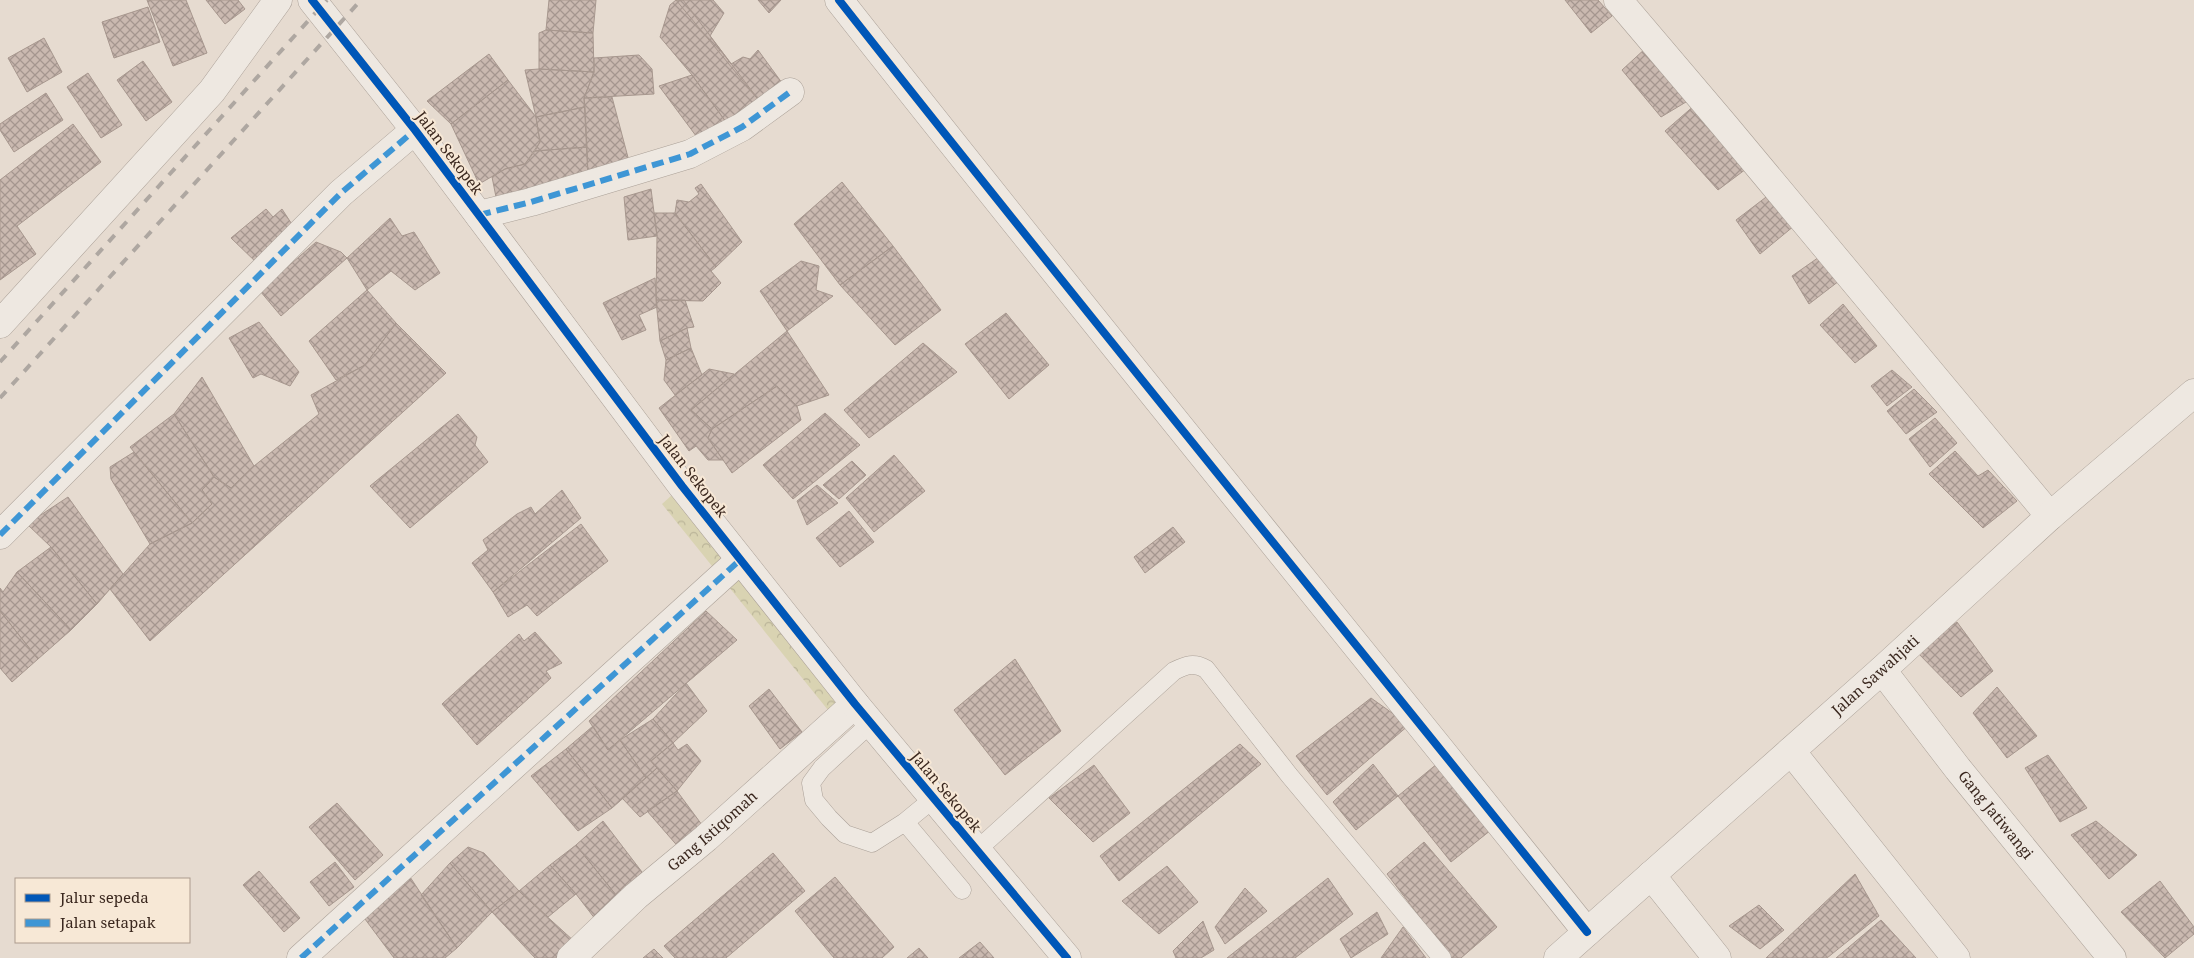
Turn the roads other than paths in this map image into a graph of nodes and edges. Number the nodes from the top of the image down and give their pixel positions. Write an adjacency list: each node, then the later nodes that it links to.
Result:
1 (278, 0): 8 (street)
2 (312, 0): 6 (street, Jalan Sekopek)
3 (839, 0): 21 (street)
4 (1618, 0): 10 (street)
5 (790, 92): 7 (street)
6 (415, 130): 7 (street, Jalan Sekopek); 11 (street)
7 (480, 215): 12 (street, Jalan Sekopek)
8 (0, 324)
9 (2194, 394): 10 (street, Jalan Sawahjati)
10 (2050, 516): 13 (street, Jalan Sawahjati)
11 (0, 535)
12 (740, 560): 14 (street, Jalan Sekopek); 23 (street)
13 (1882, 670): 15 (street, Jalan Sawahjati); 29 (street, Gang Jatiwangi)
14 (863, 713): 16 (street, Jalan Sekopek); 17 (lane); 24 (street, Gang Istiqomah)
15 (1791, 751): 19 (street, Jalan Sawahjati); 28 (street)
16 (933, 799): 17 (lane); 18 (street, Jalan Sekopek)
17 (905, 822): 20 (lane)
18 (976, 850): 22 (street, Jalan Sekopek); 25 (lane)
19 (1651, 875): 21 (street, Jalan Sawahjati); 27 (street)
20 (962, 890)
21 (1588, 932): 26 (street, Jalan Sawahjati)
22 (1063, 956)
23 (301, 958)
24 (571, 958)
25 (1442, 958)
26 (1558, 958)
27 (1717, 958)
28 (1956, 958)
29 (2112, 958)

